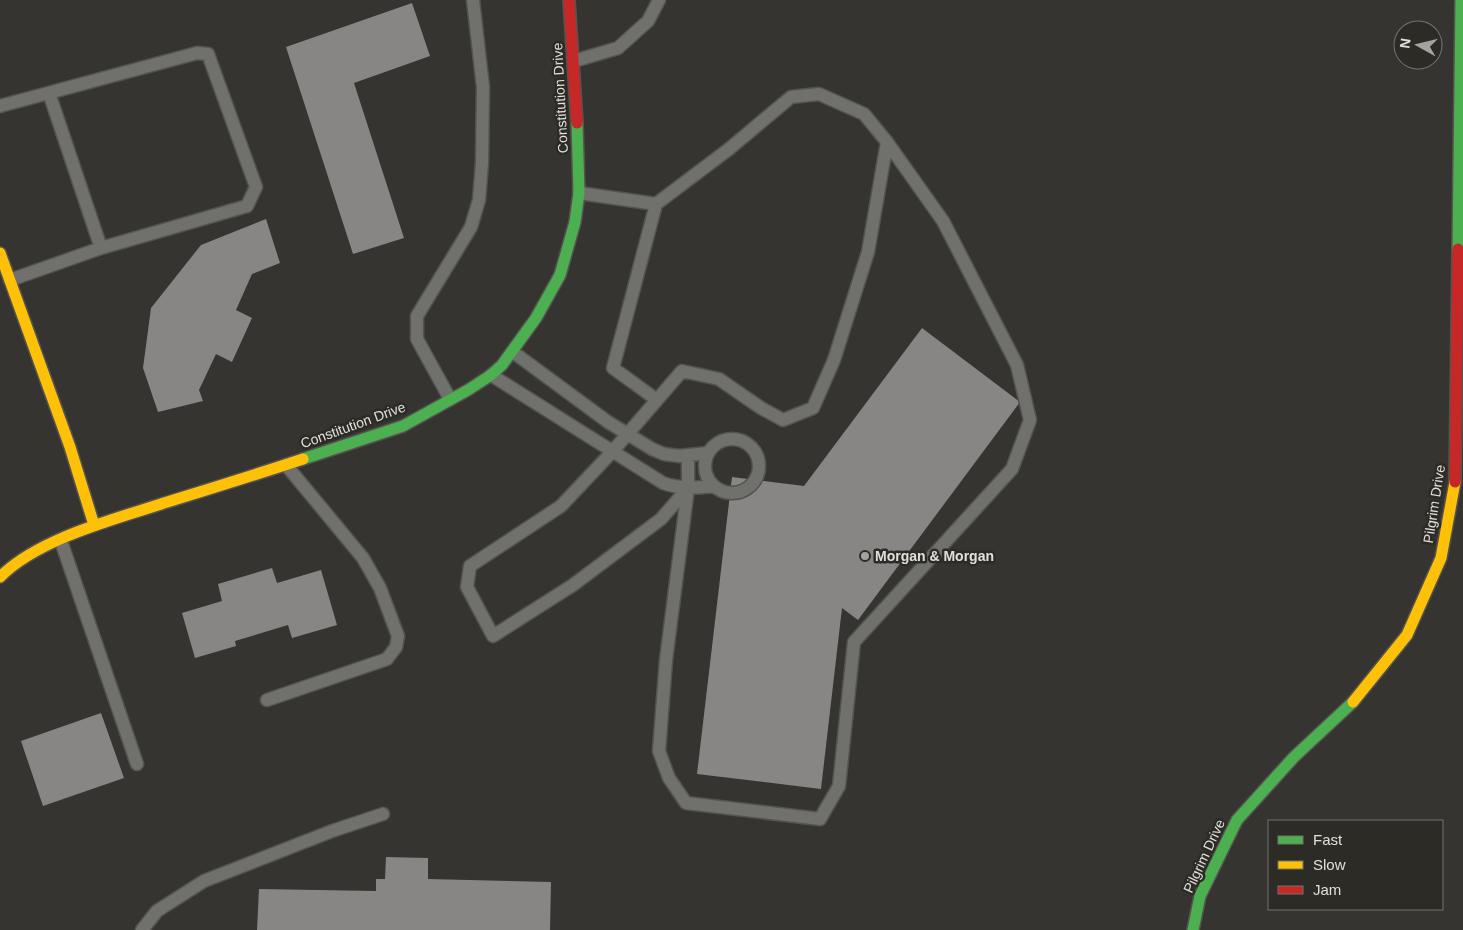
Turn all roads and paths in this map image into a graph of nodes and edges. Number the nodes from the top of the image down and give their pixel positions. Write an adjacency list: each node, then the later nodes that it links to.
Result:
1 (473, 0): 16 (lane)
2 (568, 0): 5 (street, Constitution Drive)
3 (659, 0): 5 (lane)
4 (1461, 0): 32 (street, Pilgrim Drive)
5 (574, 62): 9 (street, Constitution Drive)
6 (49, 93): 7 (lane); 11 (lane); 11 (lane)
7 (0, 106)
8 (887, 142): 10 (lane); 17 (lane); 24 (lane)
9 (579, 193): 10 (lane); 14 (street, Constitution Drive)
10 (656, 204): 17 (lane)
11 (101, 248): 13 (lane)
12 (0, 254): 13 (street)
13 (10, 280): 25 (street)
14 (513, 352): 15 (street, Constitution Drive); 18 (lane)
15 (491, 375): 16 (street, Constitution Drive); 19 (lane)
16 (450, 399): 22 (street, Constitution Drive)
17 (658, 400): 18 (lane)
18 (628, 434): 19 (lane); 21 (lane)
19 (612, 452): 24 (lane); 24 (lane)
20 (708, 453): 21 (lane); 23 (lane); 23 (lane)
21 (688, 456): 24 (lane)
22 (286, 465): 25 (street, Constitution Drive); 28 (lane)
23 (714, 486): 24 (lane)
24 (688, 488)
25 (94, 525): 26 (street, Constitution Drive)
26 (61, 541): 27 (street, Constitution Drive); 29 (lane)
27 (0, 577)
28 (267, 700)
29 (137, 764)
30 (383, 814): 31 (lane)
31 (142, 930)
32 (1193, 930)

